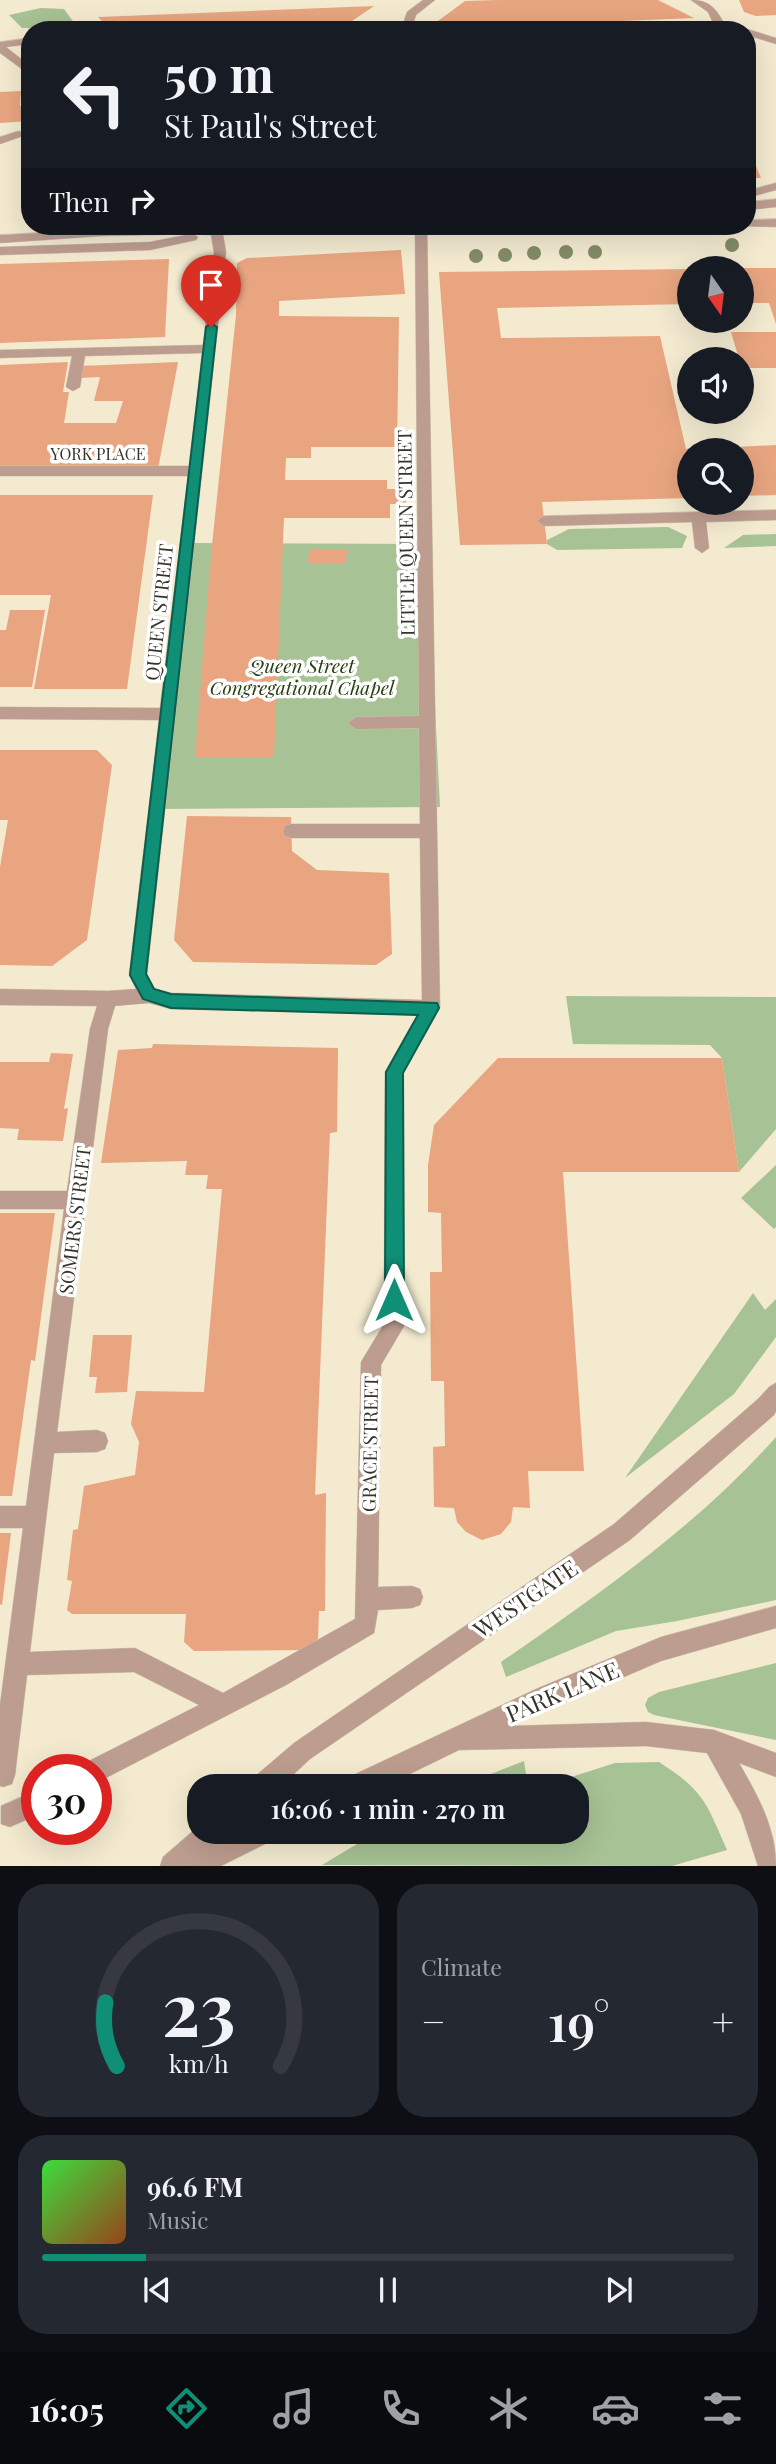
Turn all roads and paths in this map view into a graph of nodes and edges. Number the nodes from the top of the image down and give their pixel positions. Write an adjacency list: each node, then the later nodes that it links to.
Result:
1 (429, 0): 3 (street)
2 (696, 0): 4 (street)
3 (409, 21)
4 (717, 21)
5 (756, 35): 6 (street)
6 (776, 41)
7 (21, 42): 8 (street)
8 (0, 46): 9 (street)
9 (21, 64)
10 (19, 134): 11 (street)
11 (0, 141)
12 (776, 186): 13 (street)
13 (756, 192)
14 (776, 204): 15 (street)
15 (756, 205)
16 (776, 223): 17 (street)
17 (756, 224)
18 (67, 235): 22 (street)
19 (191, 235): 23 (street)
20 (216, 235): 24 (street, QUEEN STREET)
21 (421, 235): 38 (street, LITTLE QUEEN STREET)
22 (0, 239)
23 (0, 251)
24 (209, 349): 25 (street); 29 (street, QUEEN STREET)
25 (79, 352): 26 (street); 27 (street)
26 (0, 354)
27 (73, 387)
28 (0, 471): 29 (street, YORK PLACE)
29 (195, 471): 37 (street, QUEEN STREET)
30 (645, 500): 33 (street)
31 (776, 515): 32 (street)
32 (698, 517): 33 (street); 35 (street)
33 (649, 518): 34 (street)
34 (544, 521)
35 (702, 548)
36 (0, 713): 37 (street)
37 (167, 714): 42 (street, QUEEN STREET)
38 (428, 722): 39 (street); 41 (street, LITTLE QUEEN STREET)
39 (356, 723)
40 (292, 831): 41 (street)
41 (430, 831): 45 (street, LITTLE QUEEN STREET)
42 (149, 995): 44 (street); 45 (street)
43 (0, 997): 44 (street)
44 (108, 999): 47 (street, SOMERS STREET)
45 (431, 1008): 54 (street, GRACE STREET)
46 (0, 1200): 47 (street)
47 (75, 1200): 50 (street, SOMERS STREET)
48 (776, 1394): 62 (street, WESTGATE)
49 (97, 1441): 50 (street)
50 (47, 1443): 52 (street, SOMERS STREET)
51 (0, 1517): 52 (street)
52 (37, 1517): 56 (street, SOMERS STREET)
53 (412, 1597): 54 (street)
54 (366, 1599): 57 (street)
55 (776, 1617): 58 (street, PARK LANE)
56 (18, 1664): 57 (street); 64 (street, SOMERS STREET)
57 (223, 1705): 60 (street)
58 (454, 1739): 59 (street); 63 (street, PARK LANE)
59 (714, 1742): 61 (street); 71 (street)
60 (112, 1763)
61 (776, 1765)
62 (276, 1774)
63 (383, 1774)
64 (3, 1775)
65 (21, 1809): 66 (street)
66 (10, 1815)
67 (197, 1844): 69 (street)
68 (238, 1844): 70 (street)
69 (172, 1866)
70 (193, 1866)
71 (771, 1866)

